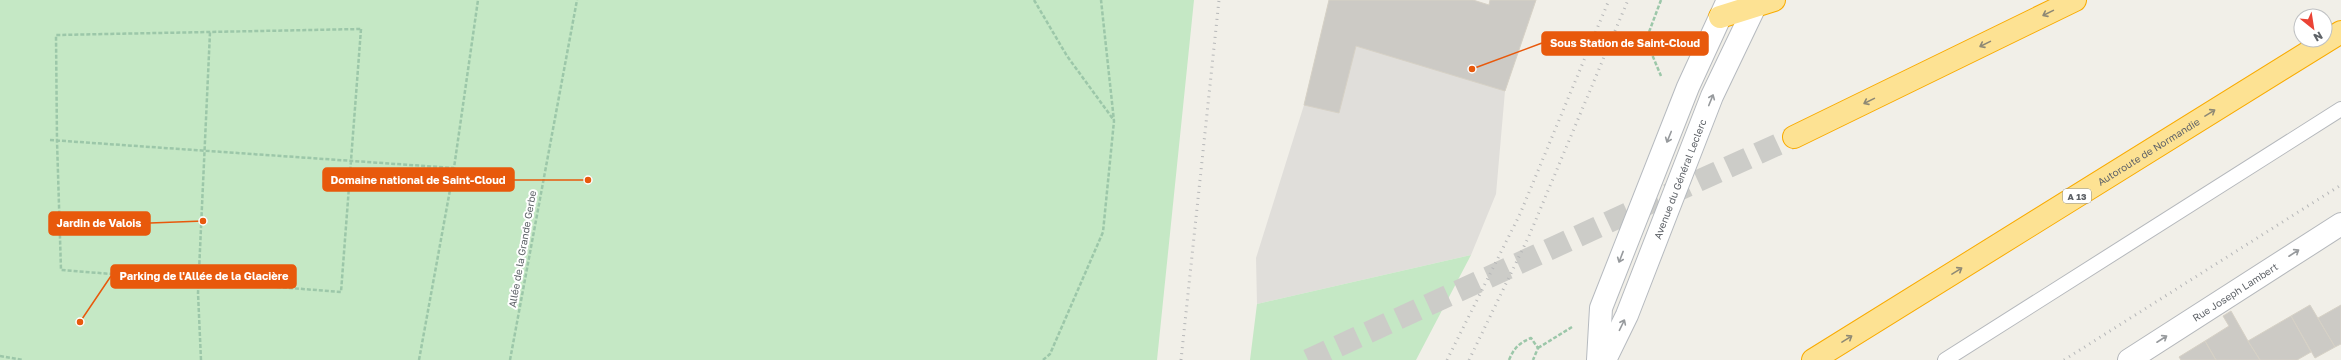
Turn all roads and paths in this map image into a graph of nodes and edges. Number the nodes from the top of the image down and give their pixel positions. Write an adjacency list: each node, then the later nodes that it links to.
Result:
1 (478, 0): 19 (path)
2 (577, 0): 26 (path, Allée de la Grande Gerbe)
3 (1034, 0): 13 (path)
4 (1101, 0): 13 (path)
5 (1661, 0): 12 (path)
6 (2075, 0): 14 (highway, one-way to 14)
7 (1763, 2): 8 (highway); 31 (main road, Avenue du Général Leclerc, one-way to 7)
8 (1724, 8): 12 (main road)
9 (210, 32): 16 (path); 17 (path); 18 (path)
10 (2341, 32): 32 (highway, Autoroute de Normandie / A 13, one-way to 10)
11 (2341, 109): 33 (lane)
12 (1677, 116): 30 (main road, one-way to 30)
13 (1114, 121): 27 (path)
14 (1794, 137)
15 (50, 140): 16 (path)
16 (56, 141): 17 (path); 21 (path)
17 (204, 150): 18 (path); 21 (path)
18 (351, 162): 19 (path); 21 (path)
19 (454, 168): 25 (path)
20 (2341, 224): 34 (main road, Rue Joseph Lambert, one-way to 20)
21 (199, 281): 24 (path)
22 (0, 356): 23 (path)
23 (24, 360)
24 (201, 360)
25 (419, 360)
26 (510, 360)
27 (1043, 360)
28 (1509, 360): 29 (path)
29 (1533, 360)
30 (1598, 360)
31 (1605, 360)
32 (1813, 360)
33 (1945, 360)
34 (2129, 360)

